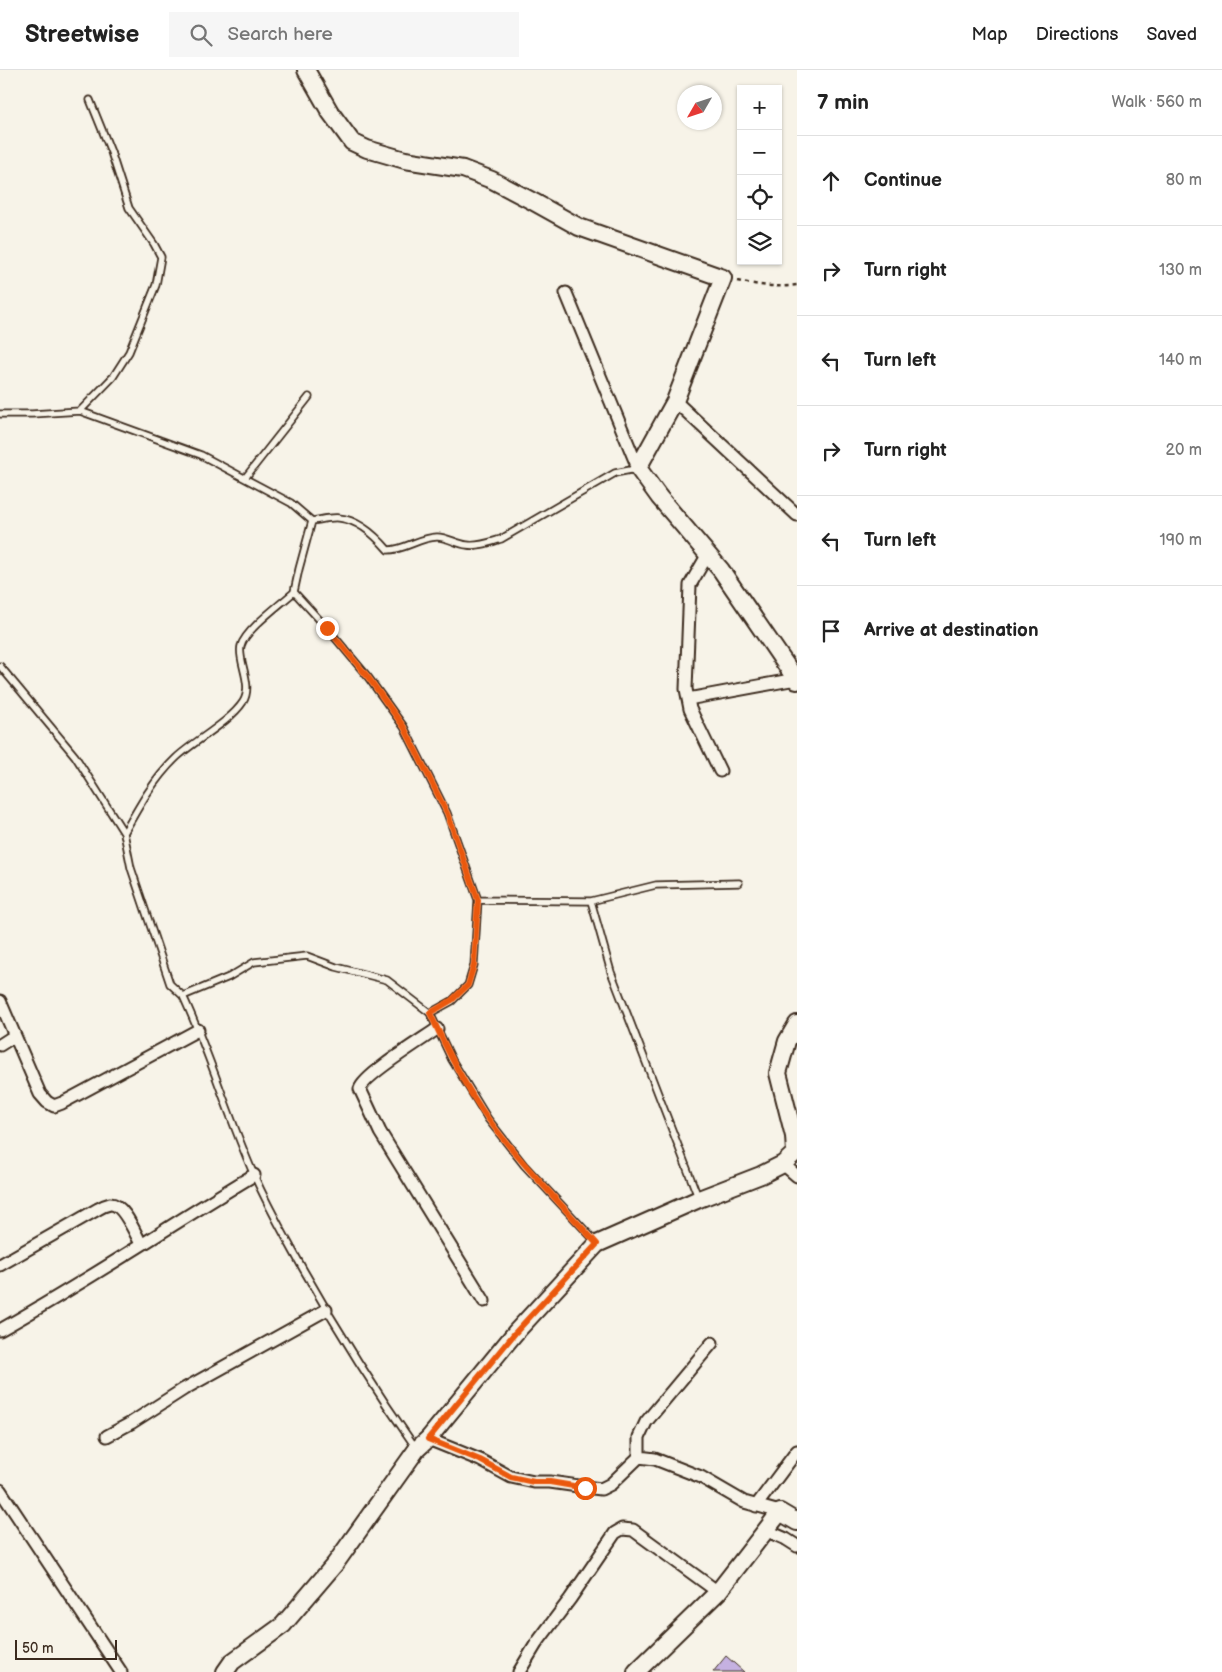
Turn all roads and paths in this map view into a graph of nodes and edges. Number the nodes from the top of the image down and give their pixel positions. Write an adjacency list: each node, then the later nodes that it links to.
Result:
1 (306, 70): 3 (street)
2 (90, 100): 8 (lane)
3 (723, 278): 4 (path); 7 (street)
4 (797, 285)
5 (566, 293): 10 (street)
6 (309, 397): 11 (lane)
7 (675, 401): 10 (street); 12 (street)
8 (80, 411): 9 (lane); 11 (lane)
9 (0, 414)
10 (638, 468): 13 (lane); 14 (street)
11 (245, 478): 13 (lane)
12 (797, 515)
13 (312, 521): 15 (lane)
14 (708, 554): 17 (street); 18 (street)
15 (294, 592): 20 (lane); 22 (lane)
16 (0, 666): 20 (lane)
17 (795, 675): 18 (street)
18 (688, 699): 19 (street)
19 (720, 771)
20 (124, 833): 24 (lane)
21 (739, 883): 23 (lane)
22 (478, 900): 23 (lane); 26 (lane)
23 (591, 901): 35 (lane)
24 (183, 996): 26 (lane); 29 (lane)
25 (0, 1001): 30 (street)
26 (430, 1013): 28 (lane)
27 (797, 1024): 32 (street)
28 (438, 1029): 37 (lane); 39 (street)
29 (198, 1030): 30 (street); 33 (lane)
30 (14, 1036): 31 (street)
31 (0, 1045)
32 (783, 1164): 34 (street); 35 (street)
33 (254, 1175): 36 (street); 40 (lane)
34 (797, 1176)
35 (698, 1199): 37 (street)
36 (141, 1244): 38 (street); 41 (street)
37 (597, 1244): 44 (street)
38 (0, 1266)
39 (484, 1301)
40 (326, 1310): 43 (street); 44 (lane)
41 (0, 1330)
42 (712, 1343): 46 (street)
43 (107, 1436)
44 (423, 1444): 46 (street); 55 (street)
45 (797, 1451): 48 (street)
46 (638, 1457): 48 (street)
47 (0, 1490): 54 (street)
48 (756, 1506): 49 (street)
49 (780, 1512): 50 (street); 51 (street)
50 (797, 1522)
51 (765, 1530): 52 (street); 53 (street)
52 (797, 1546)
53 (718, 1592): 56 (street); 57 (street)
54 (121, 1672)
55 (225, 1672)
56 (519, 1672)
57 (636, 1672)

